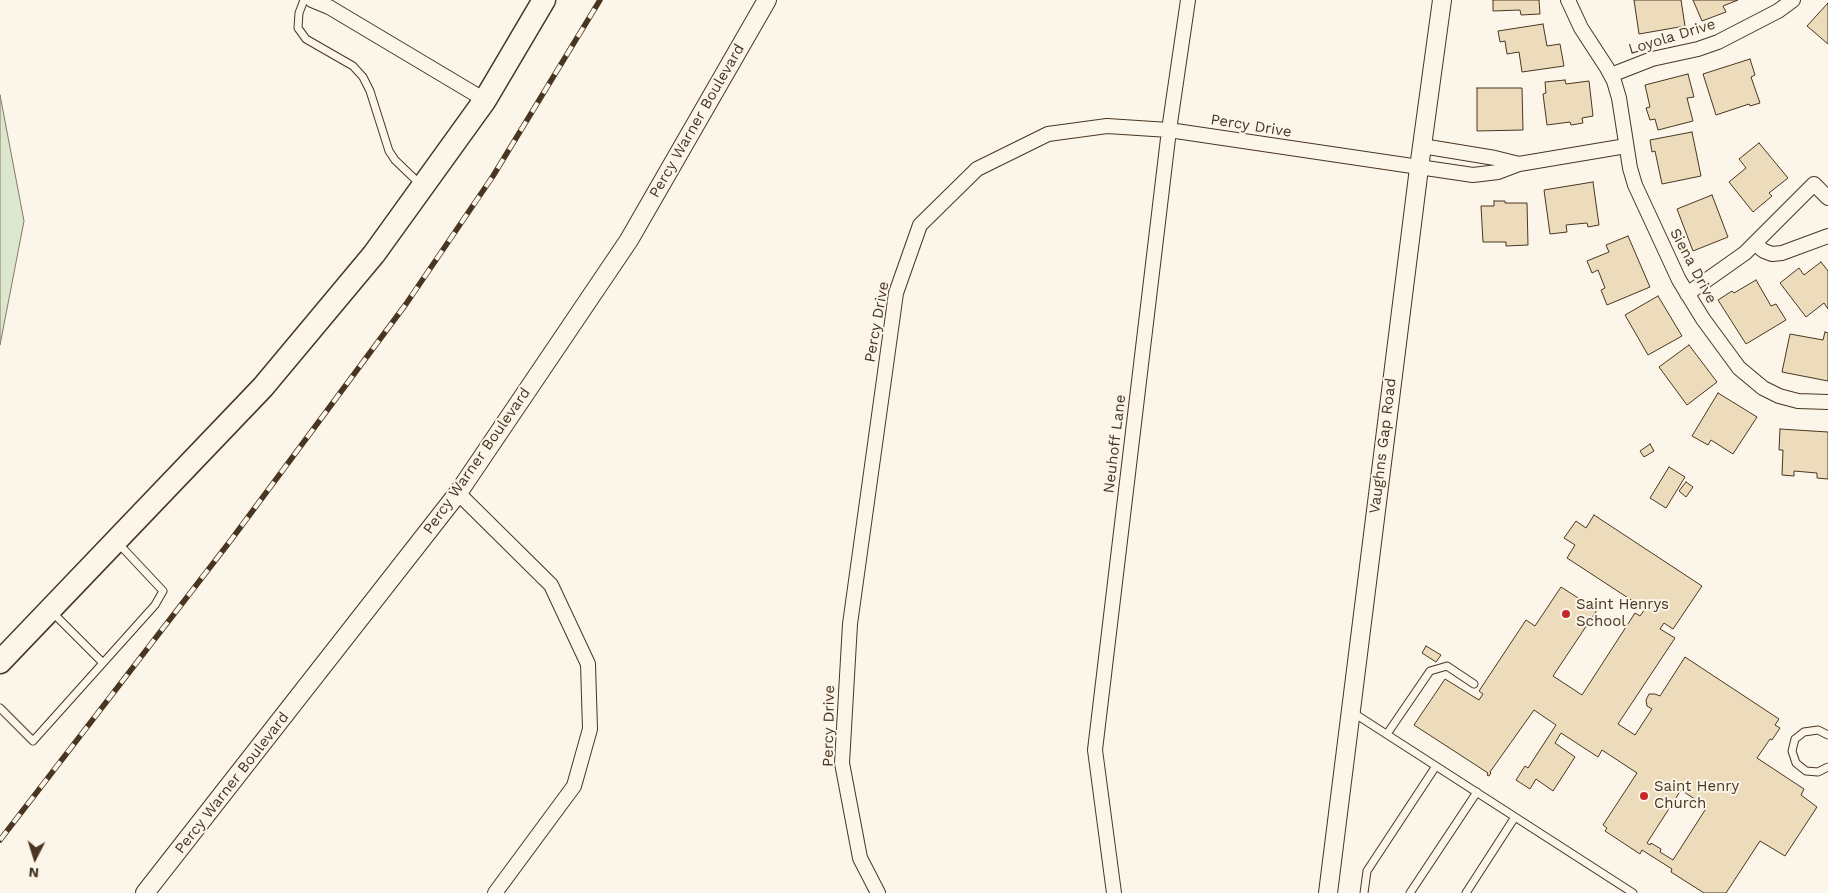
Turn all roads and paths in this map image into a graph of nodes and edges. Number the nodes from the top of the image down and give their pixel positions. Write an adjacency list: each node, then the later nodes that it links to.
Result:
1 (304, 0): 16 (lane)
2 (312, 0): 10 (street)
3 (544, 0): 10 (main road)
4 (767, 0): 22 (street, Percy Warner Boulevard)
5 (1188, 0): 11 (street, Neuhoff Lane)
6 (1442, 0): 12 (street, Vaughns Gap Road)
7 (1568, 0): 9 (street, Siena Drive)
8 (1793, 0): 9 (street, Loyola Drive)
9 (1611, 74): 13 (street, Siena Drive)
10 (485, 100): 16 (main road)
11 (1169, 130): 15 (street, Percy Drive); 38 (street, Percy Drive); 39 (street, Neuhoff Lane)
12 (1422, 146): 14 (street); 15 (street, Vaughns Gap Road)
13 (1626, 146): 14 (street); 20 (street, Siena Drive)
14 (1519, 164): 15 (street, Percy Drive)
15 (1419, 168): 29 (street, Vaughns Gap Road)
16 (423, 186): 23 (main road)
17 (1828, 198): 19 (street)
18 (1828, 236): 19 (street)
19 (1754, 244): 20 (street)
20 (1687, 294): 21 (street, Siena Drive)
21 (1828, 402)
22 (458, 493): 36 (street, Percy Warner Boulevard); 37 (street)
23 (116, 541): 24 (main road); 26 (lane)
24 (49, 610): 25 (main road); 26 (lane)
25 (0, 662)
26 (102, 662): 28 (lane)
27 (1474, 684): 30 (lane)
28 (0, 708)
29 (1350, 710): 30 (lane); 40 (street, Vaughns Gap Road)
30 (1387, 734): 32 (lane)
31 (1828, 735): 33 (lane)
32 (1436, 766): 34 (lane); 41 (lane)
33 (1828, 767)
34 (1477, 792): 35 (lane); 42 (lane)
35 (1515, 817): 43 (lane); 44 (lane)
36 (145, 893)
37 (495, 893)
38 (878, 893)
39 (1114, 893)
40 (1328, 893)
41 (1364, 893)
42 (1410, 893)
43 (1466, 893)
44 (1633, 893)

